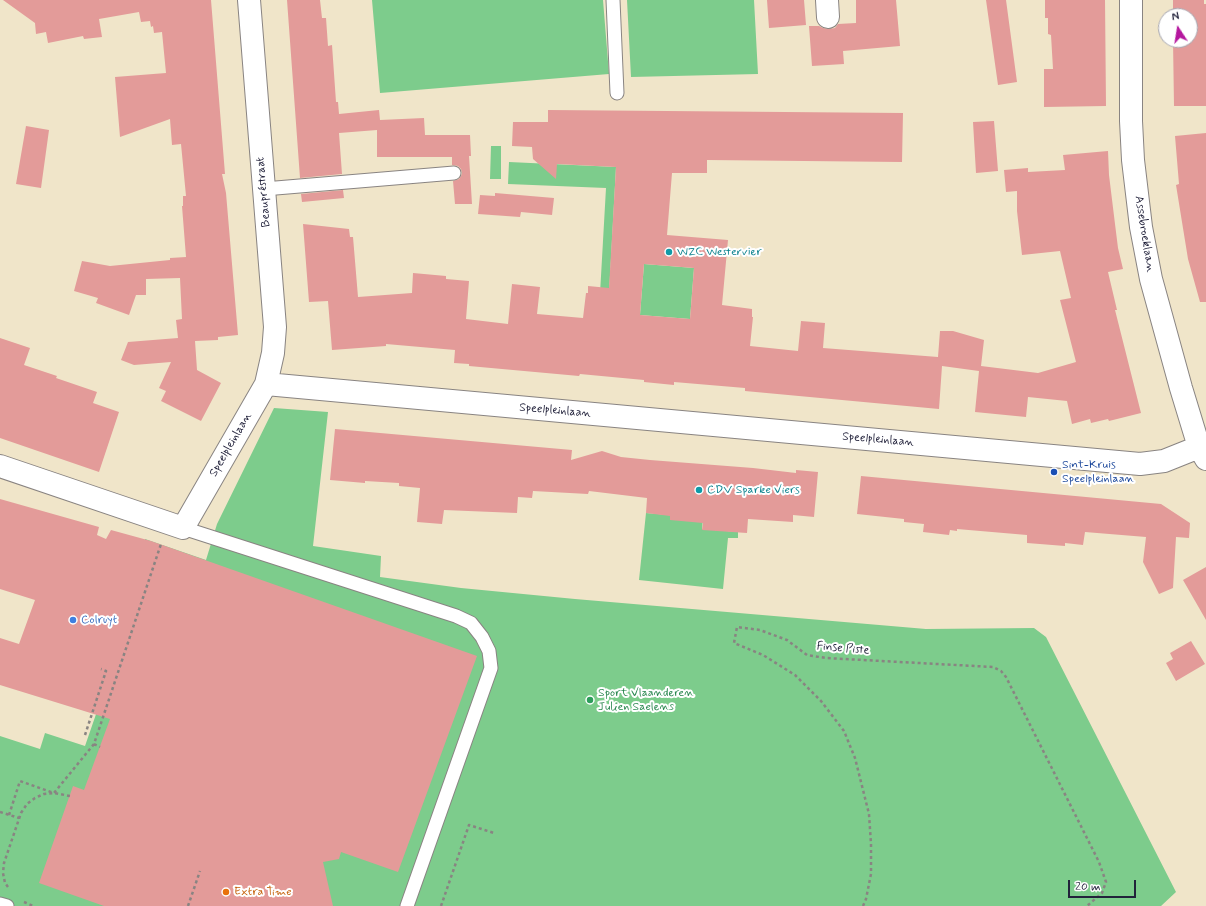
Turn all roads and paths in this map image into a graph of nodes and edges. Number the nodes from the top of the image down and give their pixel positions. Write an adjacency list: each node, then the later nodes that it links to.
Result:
1 (249, 0): 6 (street, Beaupréstraat)
2 (613, 0): 4 (lane)
3 (1131, 0): 8 (street, Assebroeklaan)
4 (617, 92)
5 (454, 173): 6 (lane)
6 (264, 189): 7 (street, Beaupréstraat)
7 (266, 384): 8 (street, Speelpleinlaan); 10 (street, Speelpleinlaan)
8 (1202, 453)
9 (0, 466): 10 (street)
10 (183, 528): 29 (lane)
11 (154, 565): 14 (path)
12 (101, 669): 13 (path)
13 (85, 735)
14 (94, 744): 15 (path); 16 (path)
15 (100, 747)
16 (54, 793): 17 (path); 19 (path); 20 (path)
17 (70, 796)
18 (0, 812): 19 (path)
19 (9, 815): 20 (path)
20 (19, 818): 23 (path)
21 (494, 833): 30 (path)
22 (200, 871): 28 (path)
23 (10, 892)
24 (22, 901): 27 (path)
25 (0, 904): 26 (lane)
26 (7, 906)
27 (33, 906)
28 (188, 906)
29 (407, 906)
30 (441, 906)
31 (863, 906): 32 (path, Finse Piste)
32 (1087, 906)

